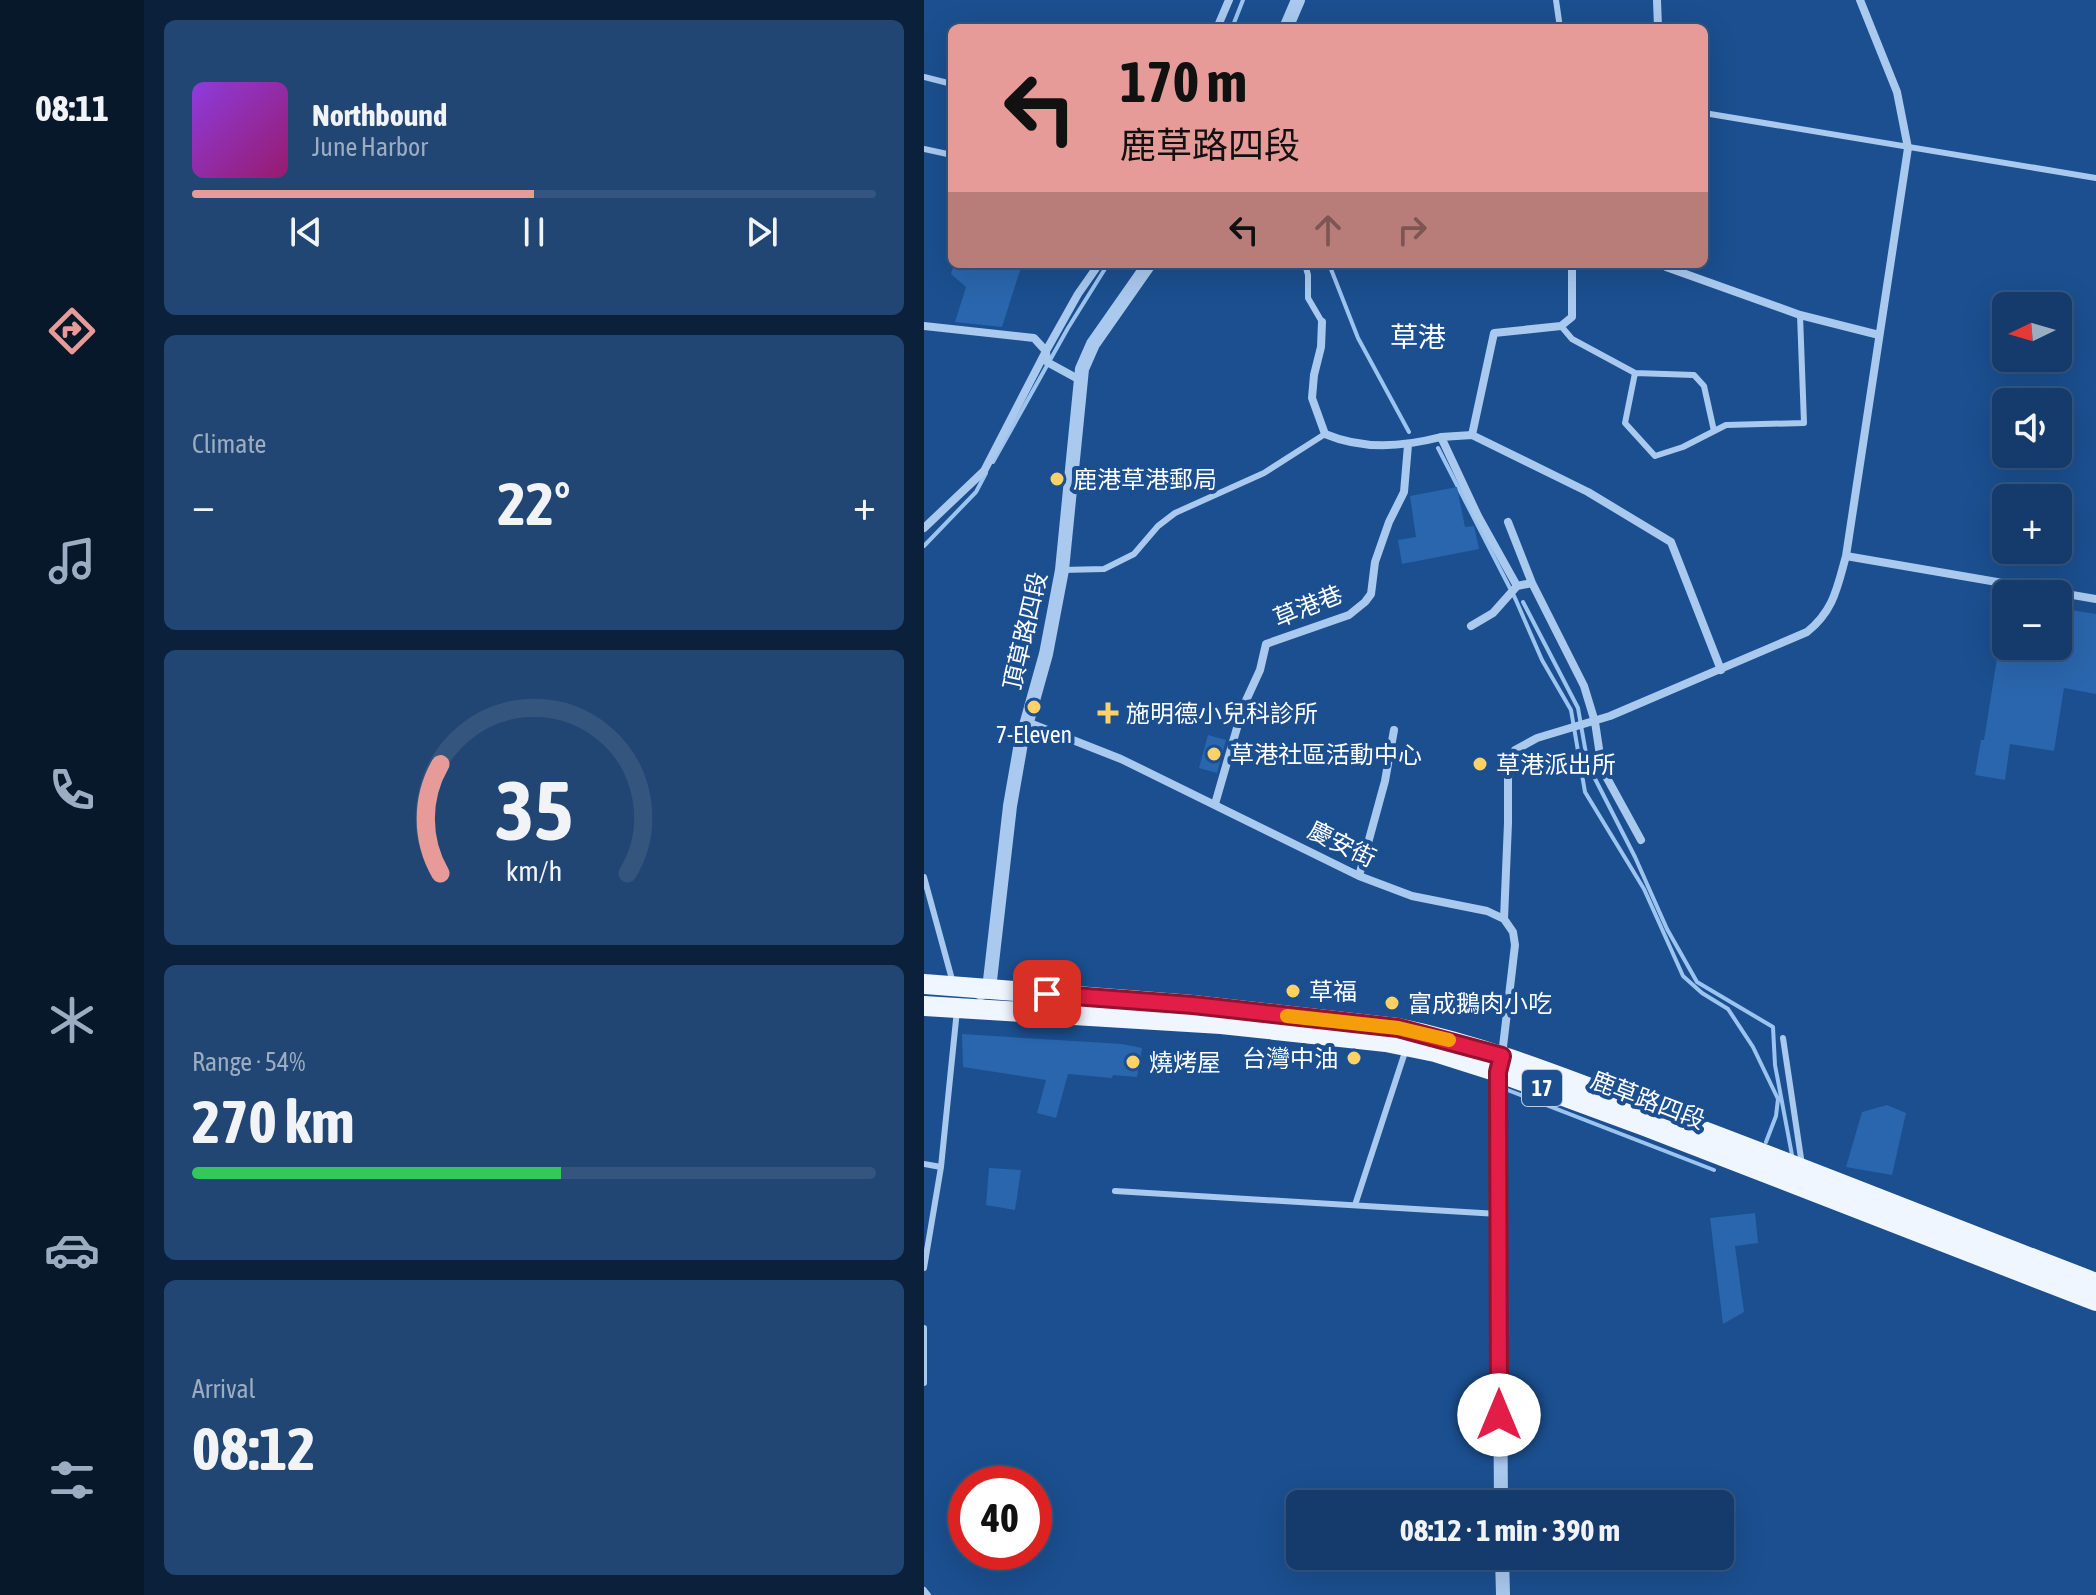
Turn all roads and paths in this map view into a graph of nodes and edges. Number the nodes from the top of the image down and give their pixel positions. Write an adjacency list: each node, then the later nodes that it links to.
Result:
1 (1229, 0): 6 (street)
2 (1298, 0): 7 (street)
3 (1556, 0): 8 (lane)
4 (1657, 0): 9 (street)
5 (1860, 0): 13 (street)
6 (1219, 24)
7 (1288, 24)
8 (1559, 24)
9 (1658, 24)
10 (924, 77): 11 (lane)
11 (948, 83)
12 (1708, 114): 13 (lane)
13 (1908, 148): 16 (lane); 26 (street)
14 (924, 149): 15 (lane)
15 (948, 154)
16 (2096, 178)
17 (1096, 268): 27 (street)
18 (1146, 268): 29 (street, 頂草路四段)
19 (1306, 268): 23 (lane)
20 (1572, 268): 25 (street)
21 (1671, 268): 22 (street)
22 (1800, 315): 26 (street); 30 (lane)
23 (1322, 322): 31 (street)
24 (924, 326): 27 (street)
25 (1561, 326): 28 (lane); 32 (street)
26 (1879, 335): 37 (street)
27 (1046, 351): 29 (street); 36 (street)
28 (1635, 373): 30 (lane); 30 (lane)
29 (1080, 380): 38 (street, 頂草路四段)
30 (1714, 431)
31 (1325, 434): 34 (street); 38 (lane)
32 (1472, 435): 33 (street); 43 (street)
33 (1441, 437): 34 (street); 40 (street)
34 (1408, 445): 47 (street, 草港巷)
35 (1508, 522): 39 (street)
36 (924, 528)
37 (1846, 556): 41 (street); 43 (street)
38 (1062, 570): 44 (street, 頂草路四段)
39 (1532, 583): 40 (street); 45 (street)
40 (1517, 586): 42 (street)
41 (2096, 599)
42 (1471, 626)
43 (1721, 670): 45 (street)
44 (1027, 722): 47 (street, 慶安街); 53 (street, 頂草路四段)
45 (1591, 723): 48 (street); 51 (street)
46 (1394, 730): 49 (street)
47 (1215, 804): 49 (street, 慶安街)
48 (1641, 840)
49 (1359, 876): 51 (street, 慶安街)
50 (924, 877): 54 (lane)
51 (1504, 919): 58 (street)
52 (924, 984): 54 (main road, 鹿草路四段 / 17)
53 (989, 989): 54 (main road, 鹿草路四段 / 17); 58 (main road, 鹿草路四段 / 17)
54 (955, 997): 55 (main road, 鹿草路四段 / 17); 57 (main road, 鹿草路四段 / 17); 60 (lane)
55 (924, 1006)
56 (1783, 1038): 61 (lane)
57 (1407, 1046): 58 (main road, 鹿草路四段 / 17); 63 (lane)
58 (1500, 1064): 61 (main road, 鹿草路四段 / 17); 64 (street); 65 (main road, 鹿草路四段 / 17)
59 (924, 1164): 60 (lane)
60 (941, 1167): 67 (lane)
61 (1803, 1168): 65 (main road, 鹿草路四段 / 17)
62 (1115, 1191): 63 (lane)
63 (1355, 1205): 64 (lane)
64 (1499, 1214): 72 (street)
65 (1981, 1248): 66 (main road, 鹿草路四段 / 17)
66 (2018, 1261): 68 (main road, 鹿草路四段 / 17); 69 (main road, 鹿草路四段 / 17)
67 (924, 1268)
68 (2096, 1283)
69 (2096, 1301)
70 (924, 1328): 71 (lane)
71 (924, 1383)
72 (1501, 1490)
73 (1502, 1570): 76 (street)
74 (924, 1590): 75 (lane)
75 (928, 1595)
76 (1503, 1595)

